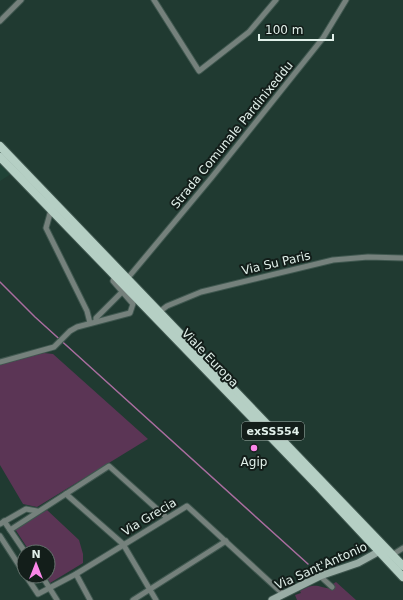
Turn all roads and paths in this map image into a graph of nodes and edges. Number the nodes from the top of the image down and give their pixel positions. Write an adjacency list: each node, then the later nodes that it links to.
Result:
1 (21, 0): 6 (street)
2 (154, 0): 3 (street)
3 (276, 0)
4 (337, 0): 5 (street)
5 (345, 2): 12 (street, Strada Comunale Pardinixeddu)
6 (0, 21)
7 (0, 146): 12 (main road, Viale Europa / exSS554)
8 (0, 157): 9 (main road, Viale Europa / exSS554)
9 (51, 210): 11 (main road, Viale Europa / exSS554); 15 (street)
10 (403, 258): 14 (street, Via Su Paris)
11 (115, 276): 13 (street); 27 (main road, Viale Europa / exSS554)
12 (127, 279): 14 (main road, Viale Europa / exSS554)
13 (122, 292): 15 (street); 15 (street)
14 (159, 312): 28 (main road, Viale Europa / exSS554)
15 (93, 322): 16 (street)
16 (0, 362)
17 (66, 494): 18 (street); 19 (street); 25 (street)
18 (37, 512): 20 (street); 21 (street)
19 (166, 517): 23 (street, Via Grecia); 25 (street, Via Grecia)
20 (2, 522): 21 (street)
21 (10, 530): 24 (street)
22 (0, 536): 29 (street)
23 (226, 541): 38 (street); 39 (street, Via Grecia)
24 (20, 544)
25 (123, 544): 31 (street, Via Grecia); 38 (street)
26 (403, 548): 28 (street)
27 (378, 552): 32 (street, Via Sant'Antonio); 33 (main road, Viale Europa / exSS554)
28 (392, 555): 30 (main road, Viale Europa / exSS554)
29 (16, 561)
30 (403, 566)
31 (76, 574): 37 (street, Via Grecia); 41 (street)
32 (320, 576): 36 (street); 39 (street, Via Sant'Antonio)
33 (403, 577)
34 (31, 584): 37 (street)
35 (48, 584): 37 (street)
36 (332, 587)
37 (51, 588): 40 (street)
38 (149, 589): 42 (street); 43 (street)
39 (283, 594): 44 (street, Via Sant'Antonio)
40 (57, 600)
41 (90, 600)
42 (133, 600)
43 (156, 600)
44 (272, 600)

